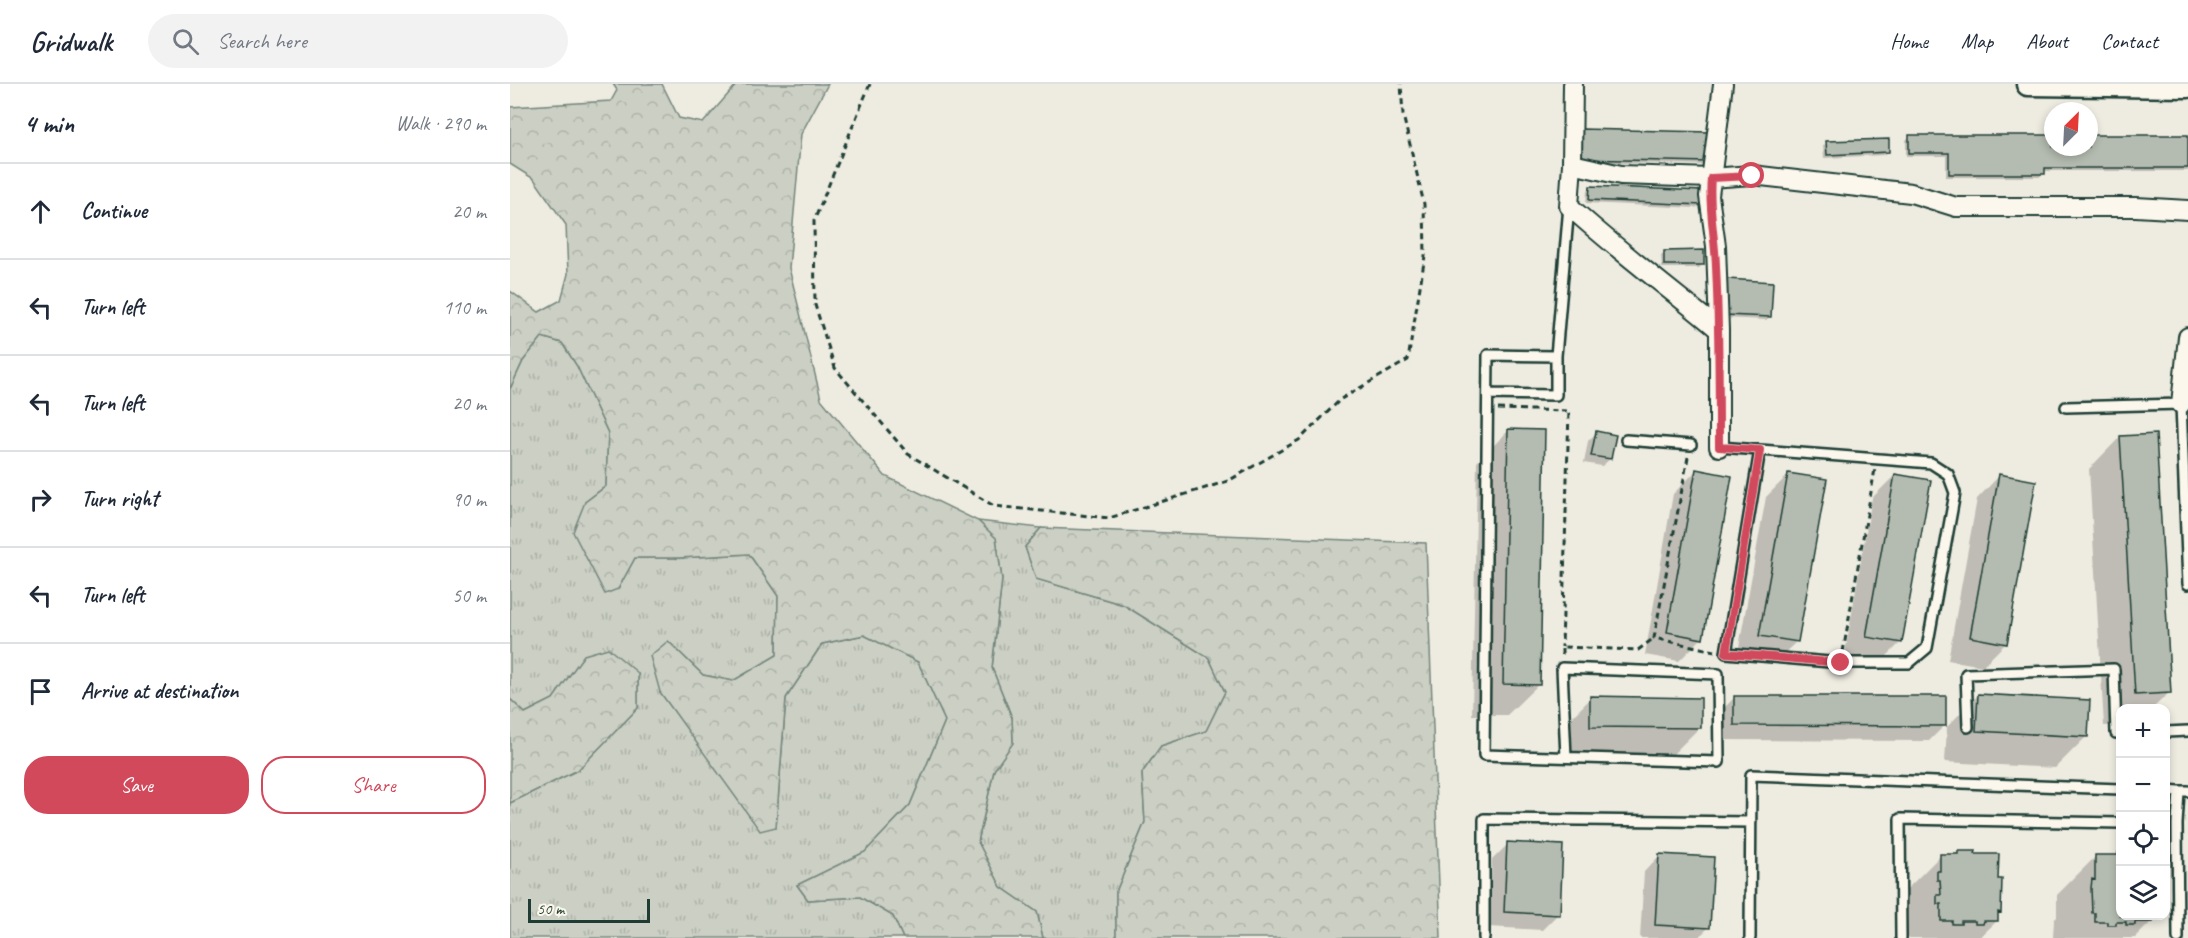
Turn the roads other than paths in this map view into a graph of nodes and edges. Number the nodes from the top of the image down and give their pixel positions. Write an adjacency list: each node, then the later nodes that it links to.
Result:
1 (1573, 84): 5 (street)
2 (1723, 84): 6 (street)
3 (2028, 84): 4 (street)
4 (2188, 86)
5 (1572, 164): 6 (street); 7 (street)
6 (1711, 178): 8 (street); 9 (street)
7 (1569, 206): 9 (street); 11 (lane)
8 (2188, 210)
9 (1719, 330): 17 (street)
10 (2188, 337): 13 (street)
11 (1556, 356): 12 (lane); 12 (lane)
12 (1488, 394): 24 (lane)
13 (2181, 404): 14 (lane); 19 (lane)
14 (2066, 407)
15 (1626, 440): 16 (lane)
16 (1691, 445)
17 (1719, 447): 18 (lane)
18 (1760, 450): 18 (lane)
19 (2188, 584)
20 (1968, 727): 23 (lane)
21 (2188, 731): 22 (lane)
22 (2170, 732)
23 (2116, 733)
24 (1566, 757): 24 (lane)
25 (2116, 789): 27 (lane)
26 (2184, 791): 30 (lane)
27 (1751, 822): 31 (lane); 32 (lane)
28 (2116, 823): 33 (lane)
29 (2170, 824): 30 (lane)
30 (2177, 824): 34 (lane)
31 (1484, 938)
32 (1750, 938)
33 (1901, 938)
34 (2178, 938)

